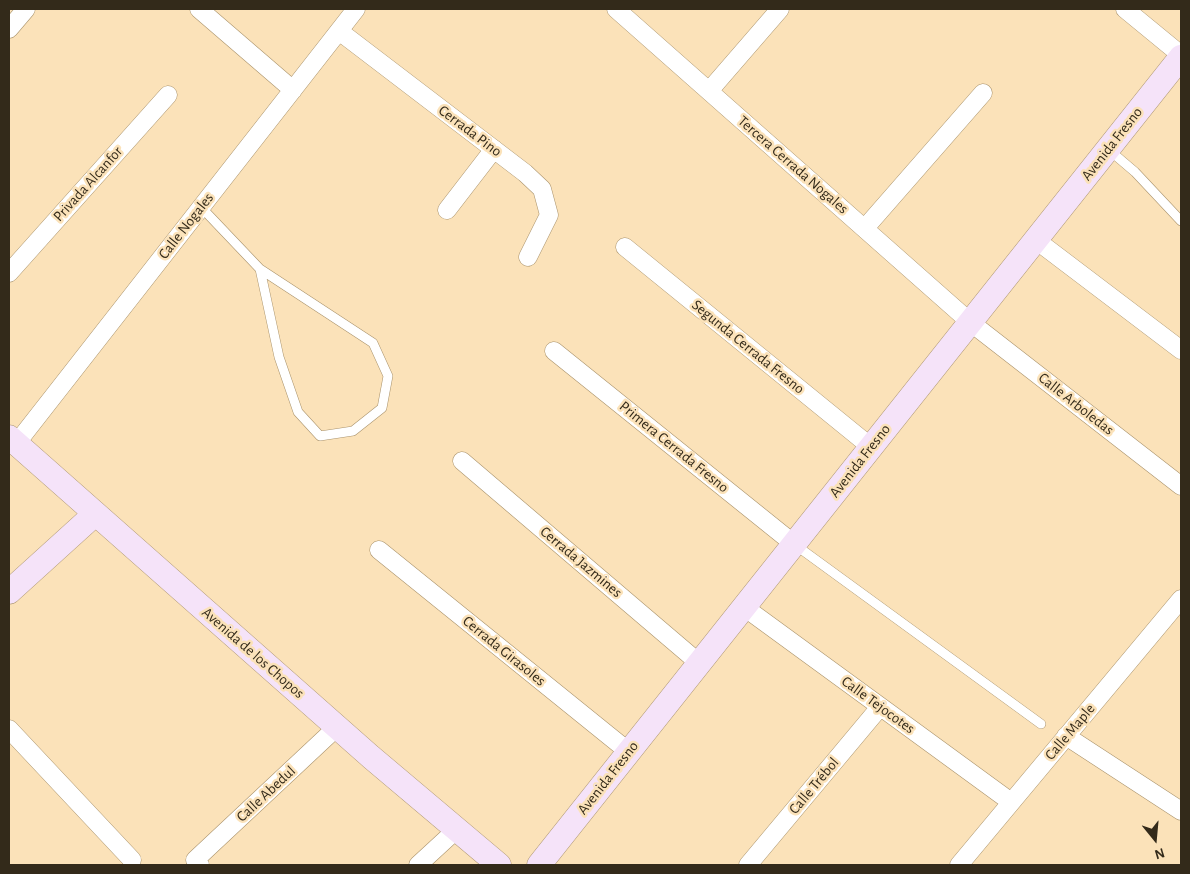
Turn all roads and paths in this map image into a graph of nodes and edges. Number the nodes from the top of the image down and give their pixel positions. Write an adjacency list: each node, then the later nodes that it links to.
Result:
1 (26, 9): 7 (street)
2 (199, 9): 10 (street)
3 (356, 9): 8 (street, Calle Nogales)
4 (616, 9): 11 (street, Tercera Cerrada Nogales)
5 (780, 9): 11 (street)
6 (1125, 9): 9 (street)
7 (9, 29)
8 (339, 31): 10 (street, Calle Nogales); 14 (street, Cerrada Pino)
9 (1181, 56): 15 (street, Avenida Fresno)
10 (293, 90): 16 (street, Calle Nogales)
11 (709, 91): 19 (street, Tercera Cerrada Nogales)
12 (983, 93): 19 (street)
13 (168, 95): 24 (street, Privada Alcanfor)
14 (494, 149): 17 (street); 22 (street, Cerrada Pino)
15 (1108, 149): 18 (lane); 20 (street, Avenida Fresno)
16 (201, 207): 23 (lane); 28 (street, Calle Nogales)
17 (447, 210)
18 (1181, 222)
19 (865, 228): 25 (street, Tercera Cerrada Nogales)
20 (1036, 240): 25 (street, Avenida Fresno); 26 (street)
21 (625, 247): 29 (street, Segunda Cerrada Fresno)
22 (528, 257)
23 (260, 269): 23 (lane)
24 (9, 273)
25 (970, 322): 29 (street, Avenida Fresno); 31 (street, Calle Arboledas)
26 (1181, 350)
27 (554, 351): 33 (street, Primera Cerrada Fresno)
28 (12, 440): 32 (street, Avenida de los Chopos)
29 (871, 447): 33 (street, Avenida Fresno)
30 (462, 461): 38 (street, Cerrada Jazmines)
31 (1181, 486)
32 (96, 514): 35 (street); 41 (street, Avenida de los Chopos)
33 (794, 544): 36 (street, Avenida Fresno); 40 (lane)
34 (379, 550): 44 (street, Cerrada Girasoles)
35 (9, 592)
36 (744, 607): 38 (street, Avenida Fresno); 39 (street, Calle Tejocotes)
37 (1178, 609): 43 (street, Calle Maple)
38 (699, 663): 44 (street, Avenida Fresno)
39 (880, 707): 45 (street, Calle Tejocotes); 53 (street, Calle Trébol)
40 (1041, 724)
41 (337, 727): 47 (street, Avenida de los Chopos); 49 (street, Calle Abedul)
42 (9, 729): 48 (street)
43 (1066, 736): 45 (street, Calle Maple); 46 (street)
44 (629, 752): 52 (street, Avenida Fresno)
45 (1012, 802): 54 (street, Calle Maple)
46 (1181, 811)
47 (456, 830): 50 (street); 51 (street, Avenida de los Chopos)
48 (132, 860)
49 (197, 863)
50 (418, 865)
51 (499, 865)
52 (539, 865)
53 (748, 865)
54 (959, 865)

